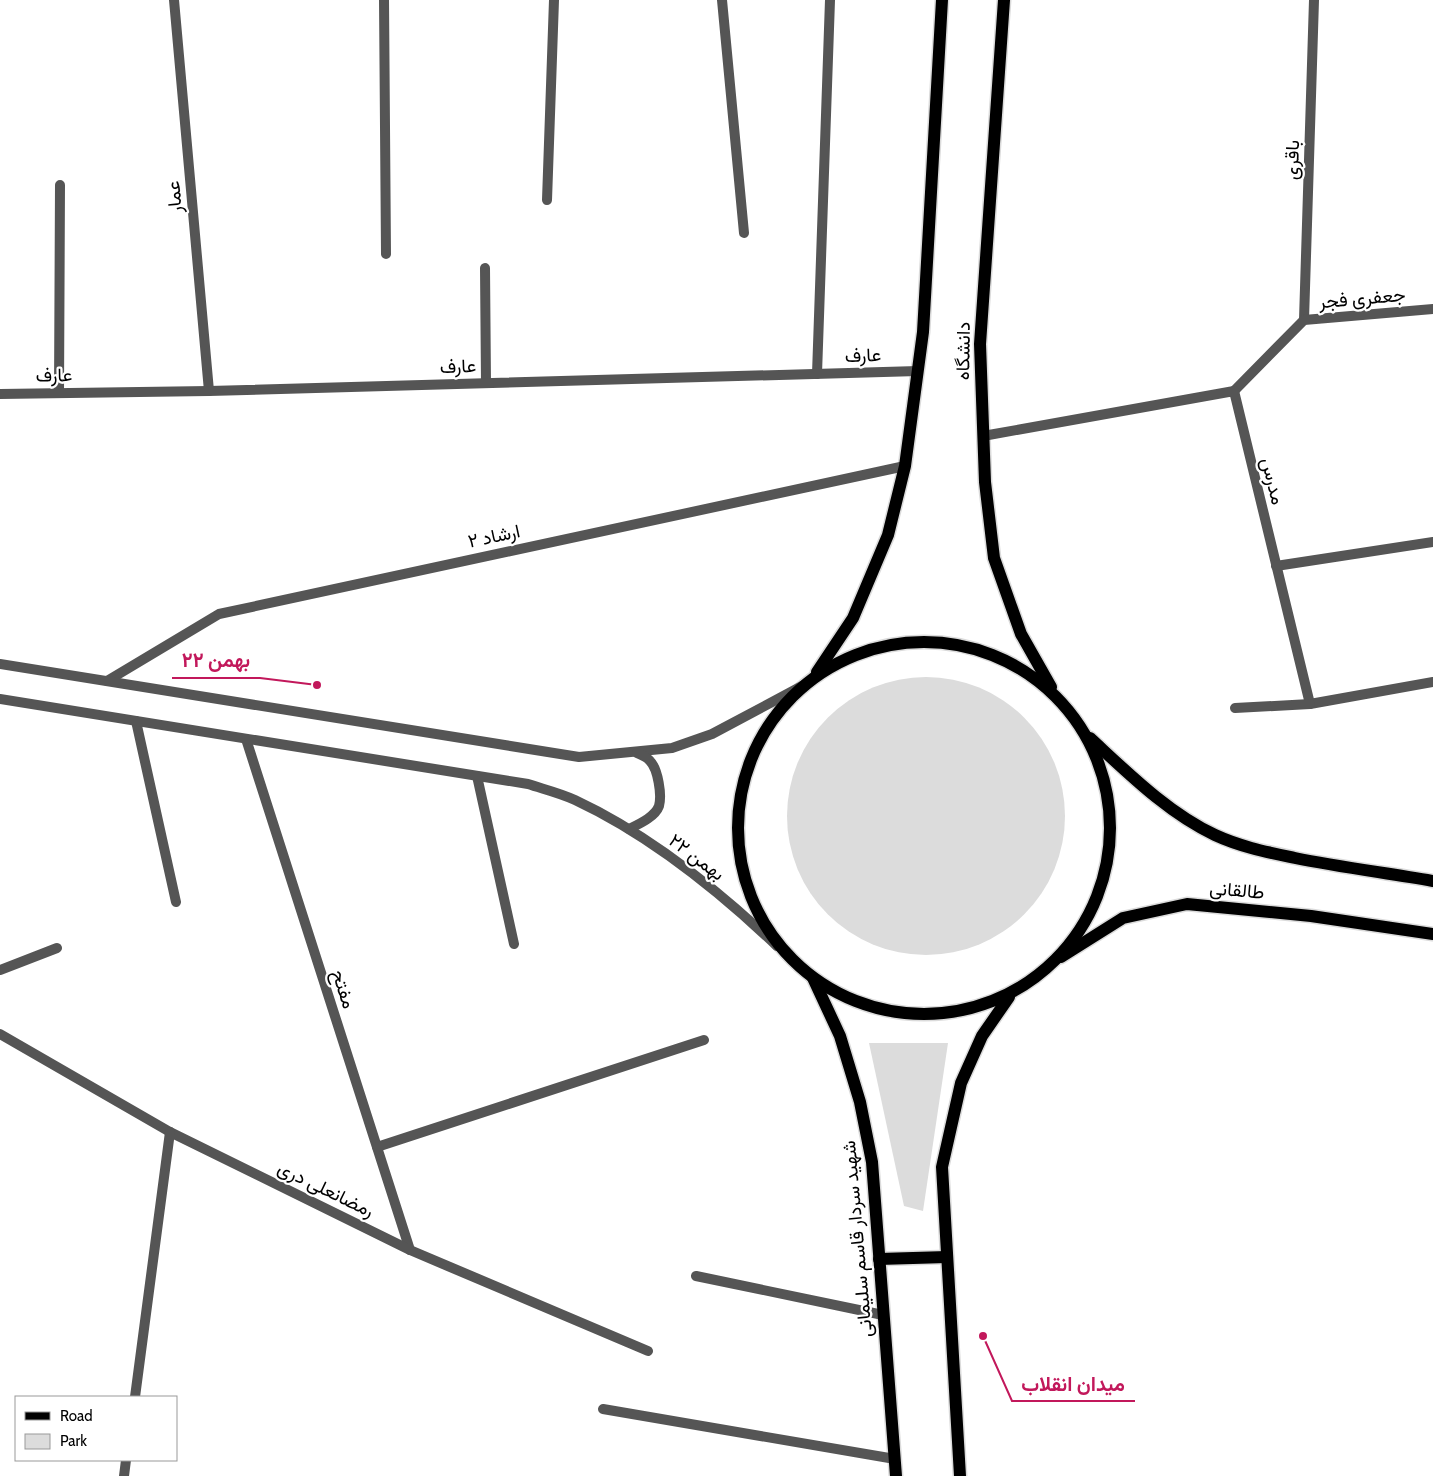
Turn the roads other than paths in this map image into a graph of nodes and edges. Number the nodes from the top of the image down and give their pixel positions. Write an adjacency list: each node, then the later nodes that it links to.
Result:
1 (174, 0): 19 (street, عمار)
2 (384, 0): 12 (street)
3 (554, 0): 10 (street)
4 (722, 0): 11 (street)
5 (830, 0): 17 (street)
6 (942, 0): 16 (main road)
7 (1004, 0): 23 (main road, دانشگاه)
8 (1314, 0): 15 (street, باقری)
9 (60, 184): 21 (street)
10 (546, 200)
11 (744, 233)
12 (386, 254)
13 (485, 268): 18 (street)
14 (1433, 309): 15 (street, جعفری فجر)
15 (1304, 320): 20 (street, جعفری فجر)
16 (918, 371): 17 (street, عارف); 24 (main road)
17 (817, 374): 18 (street, عارف)
18 (486, 383): 19 (street, عارف)
19 (209, 391): 21 (street, عارف)
20 (1234, 391): 23 (street); 26 (street, مدرس)
21 (59, 393): 22 (street, عارف)
22 (0, 394)
23 (983, 436): 32 (main road, دانشگاه)
24 (905, 466): 28 (main road); 29 (street, ارشاد ۲)
25 (1433, 542): 26 (street)
26 (1276, 566): 34 (street, مدرس)
27 (0, 664): 29 (street)
28 (817, 672): 31 (main road); 32 (main road)
29 (107, 682): 39 (street)
30 (1433, 682): 34 (street)
31 (804, 685): 39 (street); 46 (main road)
32 (1052, 689): 37 (main road)
33 (0, 699): 36 (street, ۲۲ بهمن)
34 (1310, 704): 35 (street)
35 (1235, 708)
36 (136, 721): 38 (street, ۲۲ بهمن); 43 (street)
37 (1083, 732): 42 (main road); 48 (main road)
38 (246, 739): 40 (street, ۲۲ بهمن); 55 (street, مفتح)
39 (637, 753): 41 (street)
40 (476, 776): 41 (street, ۲۲ بهمن); 45 (street)
41 (629, 829): 46 (street, ۲۲ بهمن)
42 (1433, 881)
43 (176, 902)
44 (1433, 934): 48 (main road, طالقانی)
45 (514, 944)
46 (777, 946): 50 (main road)
47 (57, 948): 49 (street)
48 (1050, 964): 51 (main road)
49 (0, 970)
50 (813, 978): 51 (main road); 58 (main road, شهید سردار قاسم سلیمانی)
51 (1009, 997): 57 (main road)
52 (0, 1034): 54 (street, رمضانعلی دری)
53 (704, 1040): 55 (street)
54 (170, 1132): 56 (street, رمضانعلی دری); 62 (street)
55 (377, 1147): 56 (street, مفتح)
56 (410, 1250): 61 (street, رمضانعلی دری)
57 (947, 1256): 58 (main road); 68 (main road)
58 (878, 1259): 60 (main road, شهید سردار قاسم سلیمانی)
59 (696, 1276): 60 (street)
60 (883, 1315): 64 (main road, شهید سردار قاسم سلیمانی)
61 (648, 1351)
62 (135, 1396)
63 (603, 1409): 64 (street)
64 (895, 1459): 67 (main road, شهید سردار قاسم سلیمانی)
65 (126, 1461): 66 (street)
66 (124, 1476)
67 (896, 1476)
68 (960, 1476)

